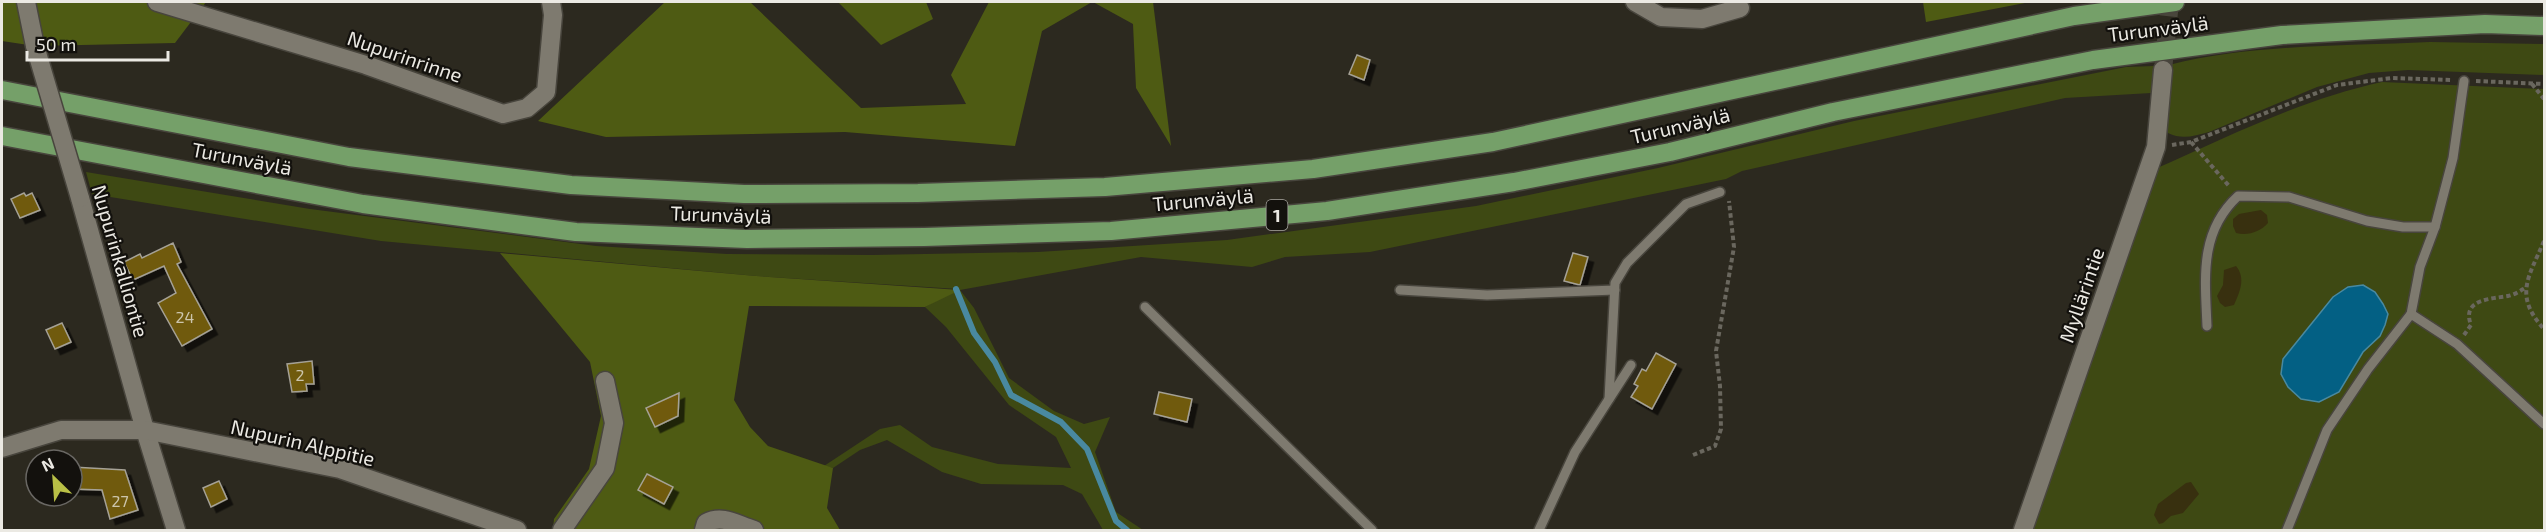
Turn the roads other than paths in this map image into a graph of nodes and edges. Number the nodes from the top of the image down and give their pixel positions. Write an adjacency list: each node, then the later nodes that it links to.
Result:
1 (26, 2): 23 (street, Nupurinkalliontie, bridge)
2 (157, 2): 3 (street, Nupurinrinne)
3 (552, 2)
4 (1635, 2): 6 (street)
5 (2175, 2): 10 (highway, Turunväylä / 1)
6 (1740, 8)
7 (2544, 26): 11 (highway, Turunväylä / 1)
8 (2163, 70): 32 (street, Myllärintie)
9 (2464, 81): 13 (lane)
10 (2, 90)
11 (2, 136)
12 (1720, 192): 15 (lane)
13 (2435, 227): 17 (lane); 18 (lane)
14 (1400, 290): 15 (lane)
15 (1615, 290): 21 (lane)
16 (1145, 306): 30 (lane)
17 (2411, 314): 22 (lane); 33 (lane)
18 (2207, 326)
19 (1631, 365): 21 (lane)
20 (605, 381): 27 (street)
21 (1610, 399): 31 (lane)
22 (2544, 424)
23 (145, 430): 24 (street, Nupurin Alppitie); 25 (street, Nupurinkalliontie); 26 (street, Nupurin Alppitie)
24 (2, 448)
25 (176, 531)
26 (517, 531)
27 (562, 531)
28 (704, 531): 29 (street)
29 (754, 531)
30 (1372, 531)
31 (1539, 531)
32 (2023, 531)
33 (2287, 531)

